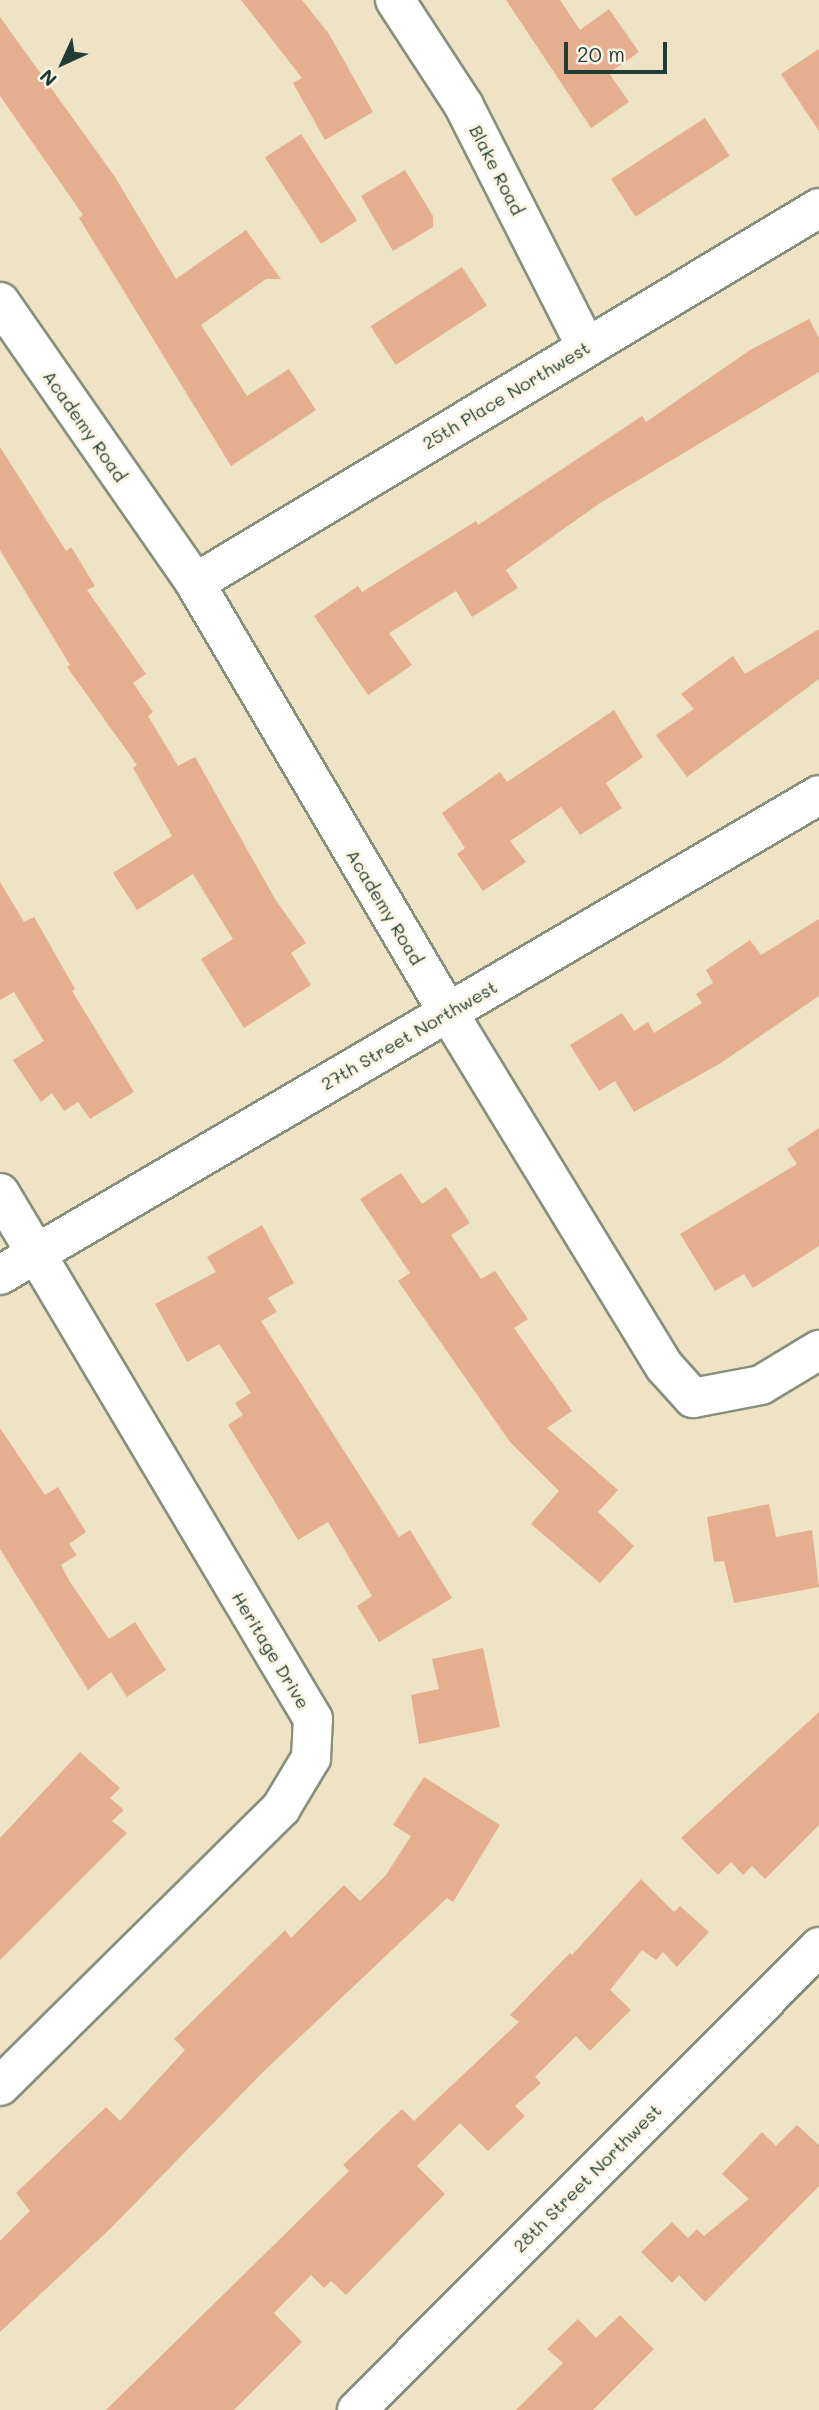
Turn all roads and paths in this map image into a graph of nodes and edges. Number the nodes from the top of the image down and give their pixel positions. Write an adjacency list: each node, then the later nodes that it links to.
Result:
1 (395, 0): 4 (street, Blake Road)
2 (819, 208): 4 (street, 25th Place Northwest)
3 (0, 302): 5 (street, Academy Road)
4 (586, 346): 5 (street, 25th Place Northwest)
5 (194, 583): 7 (street, Academy Road)
6 (819, 795): 7 (street, 27th Street Northwest)
7 (448, 1012): 9 (street, 27th Street Northwest); 11 (street, Academy Road)
8 (0, 1193): 9 (street, Heritage Drive)
9 (36, 1254): 10 (street, 27th Street Northwest); 13 (street, Heritage Drive)
10 (0, 1275)
11 (819, 1350)
12 (819, 1947): 14 (street, 28th Street Northwest)
13 (0, 2086)
14 (357, 2410)

